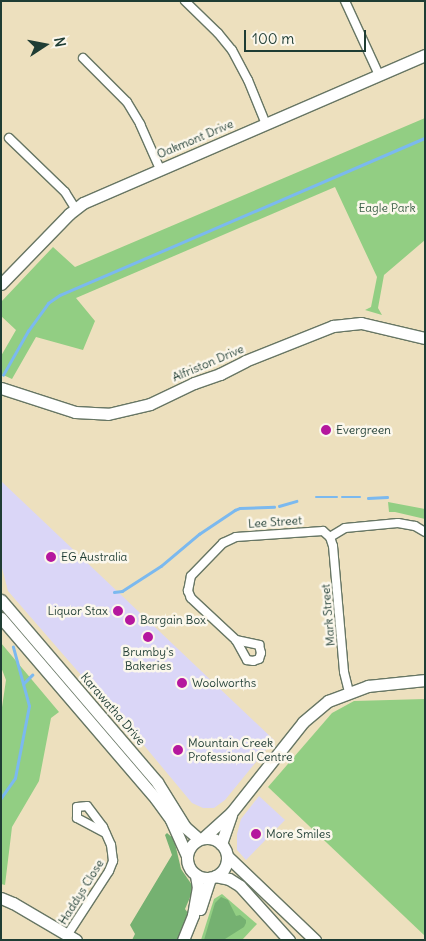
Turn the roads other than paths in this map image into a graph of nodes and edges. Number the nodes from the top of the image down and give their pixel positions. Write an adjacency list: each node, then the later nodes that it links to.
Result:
1 (185, 1): 6 (street)
2 (345, 1): 5 (street)
3 (425, 55): 5 (main road, Oakmont Drive)
4 (83, 58): 8 (street)
5 (379, 75): 6 (main road, Oakmont Drive)
6 (266, 124): 8 (main road, Oakmont Drive)
7 (9, 138): 9 (street)
8 (160, 169): 9 (main road, Oakmont Drive)
9 (75, 208): 10 (main road, Oakmont Drive)
10 (1, 284)
11 (425, 338): 12 (main road, Alfriston Drive)
12 (1, 388)
13 (425, 532): 14 (street)
14 (330, 537): 17 (street, Lee Street); 19 (street, Mark Street)
15 (4, 604): 22 (main road, Karawatha Drive)
16 (1, 618): 24 (main road, Karawatha Drive)
17 (236, 640)
18 (425, 680): 19 (main road)
19 (350, 692): 20 (main road)
20 (231, 813): 22 (main road); 23 (main road)
21 (105, 833): 29 (street, Haddys Close)
22 (201, 839): 23 (main road); 24 (main road)
23 (221, 844): 25 (main road)
24 (187, 856): 26 (main road)
25 (227, 856): 27 (main road); 33 (main road)
26 (196, 875): 27 (main road); 30 (main road)
27 (213, 877): 31 (main road); 32 (main road)
28 (1, 898): 29 (main road)
29 (72, 937)
30 (183, 940)
31 (192, 940)
32 (289, 940)
33 (315, 940)

